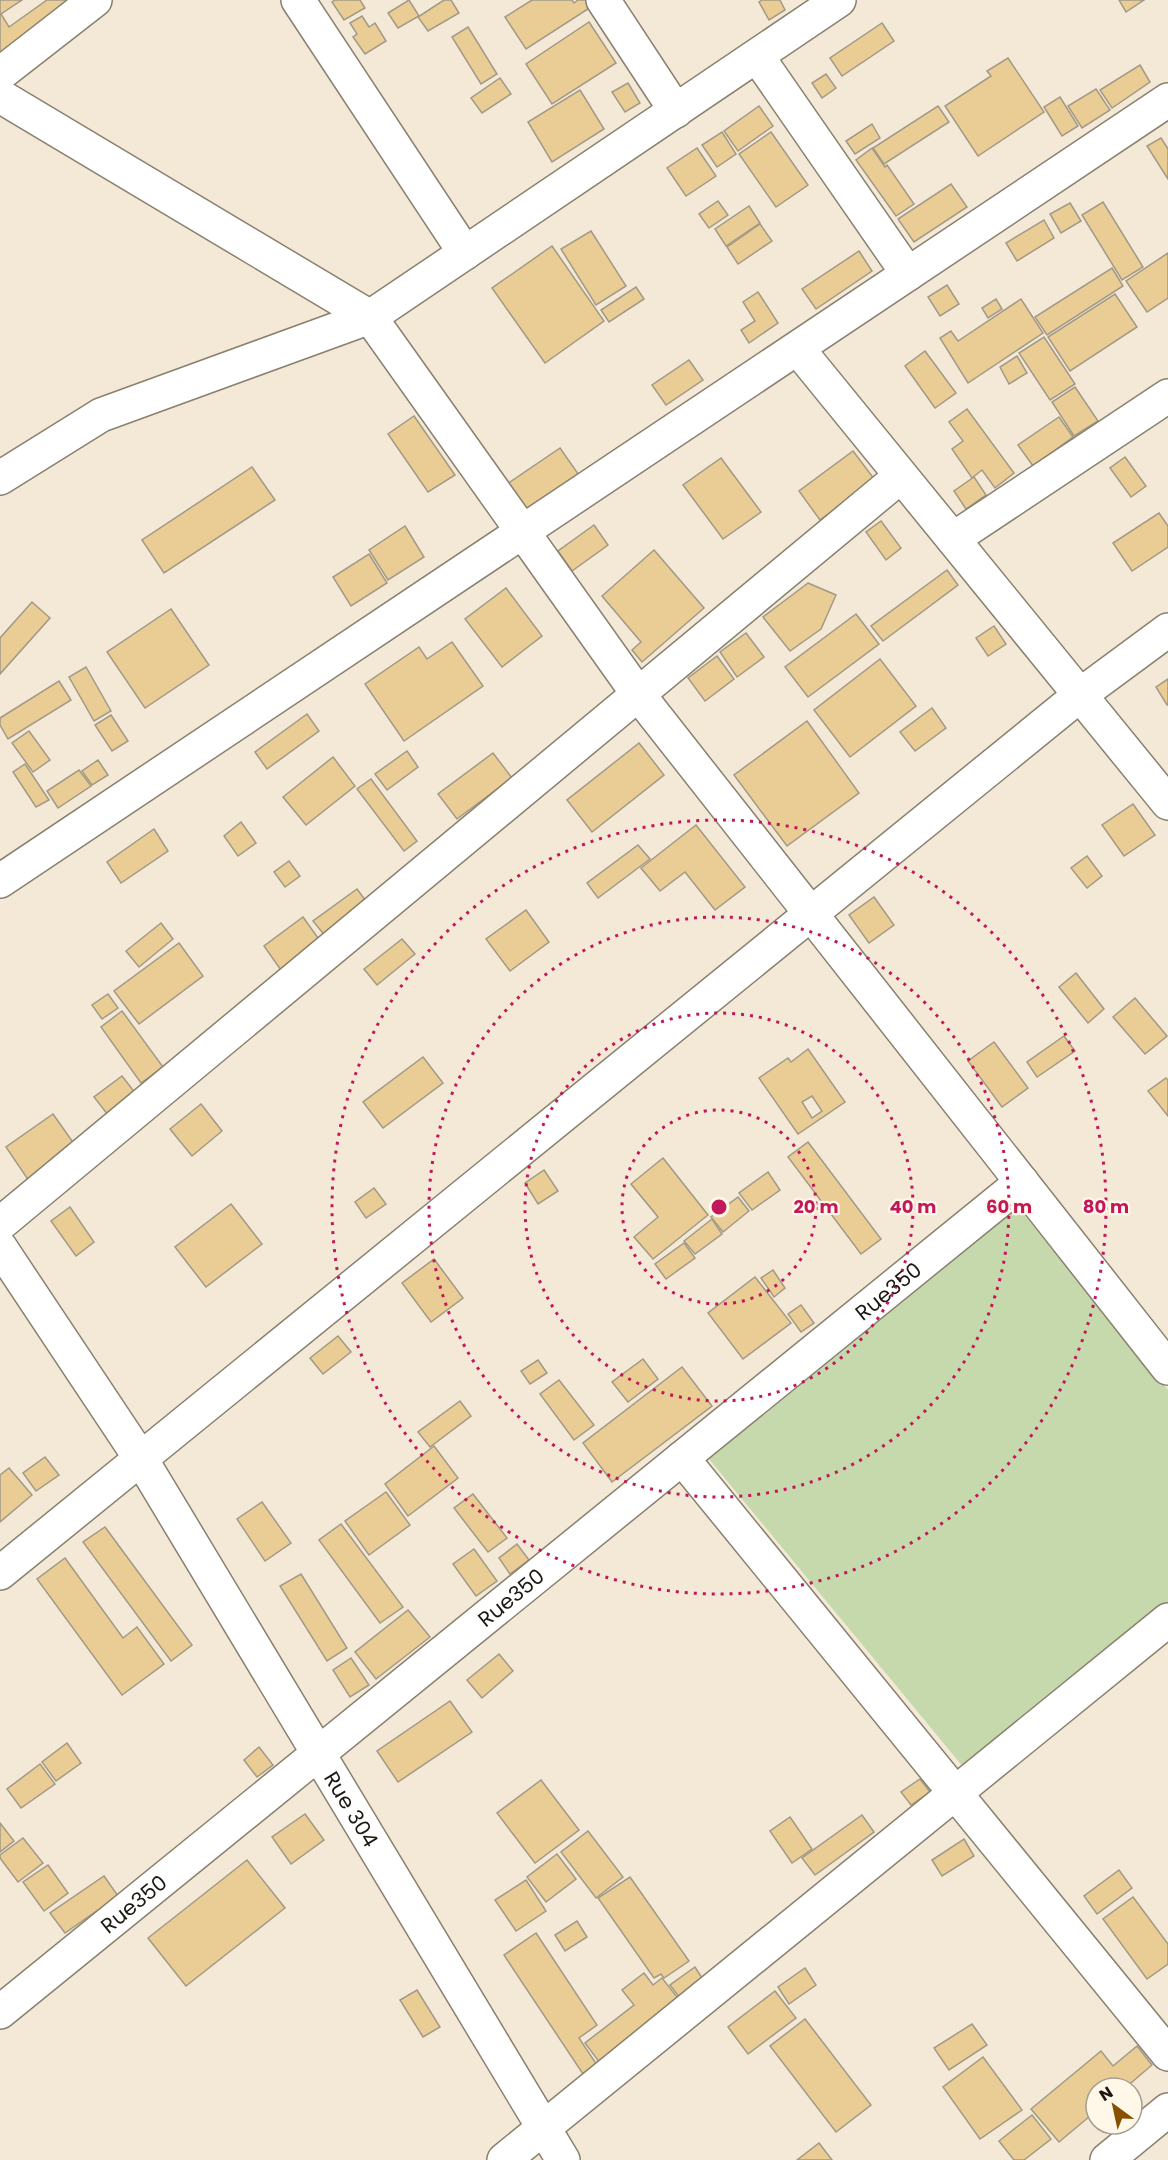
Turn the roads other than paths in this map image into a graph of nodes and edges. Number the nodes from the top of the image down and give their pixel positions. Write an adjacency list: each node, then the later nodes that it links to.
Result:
1 (95, 0): 6 (street)
2 (298, 0): 10 (street)
3 (603, 0): 9 (street)
4 (840, 0): 5 (street)
5 (757, 56): 9 (street); 11 (street)
6 (0, 74)
7 (0, 96): 12 (street)
8 (1168, 100): 11 (street)
9 (676, 111): 10 (street)
10 (465, 253): 12 (street)
11 (908, 274): 13 (street)
12 (370, 317): 16 (street); 17 (street)
13 (798, 349): 15 (street); 17 (street)
14 (1168, 396): 18 (street)
15 (901, 476): 18 (street); 20 (street)
16 (0, 478)
17 (523, 531): 20 (street); 23 (street)
18 (953, 539): 21 (street)
19 (1168, 630): 21 (street)
20 (638, 694): 24 (street); 26 (street)
21 (1080, 695): 22 (street); 24 (street)
22 (1168, 803)
23 (0, 881)
24 (811, 914): 25 (street); 30 (street)
25 (1022, 1182): 28 (street); 29 (street, Rue350)
26 (0, 1224)
27 (0, 1247): 30 (street, Rue 304)
28 (1168, 1368)
29 (682, 1458): 33 (street, Rue350); 34 (street)
30 (141, 1459): 31 (street); 33 (street, Rue 304)
31 (0, 1573)
32 (1168, 1620): 34 (street)
33 (318, 1754): 35 (street, Rue350); 38 (street, Rue 304)
34 (955, 1793): 36 (street); 38 (street)
35 (0, 2012)
36 (1168, 2054)
37 (1168, 2110): 41 (street)
38 (543, 2128): 39 (street); 40 (street, Rue 304)
39 (504, 2160)
40 (563, 2160)
41 (1107, 2160)

